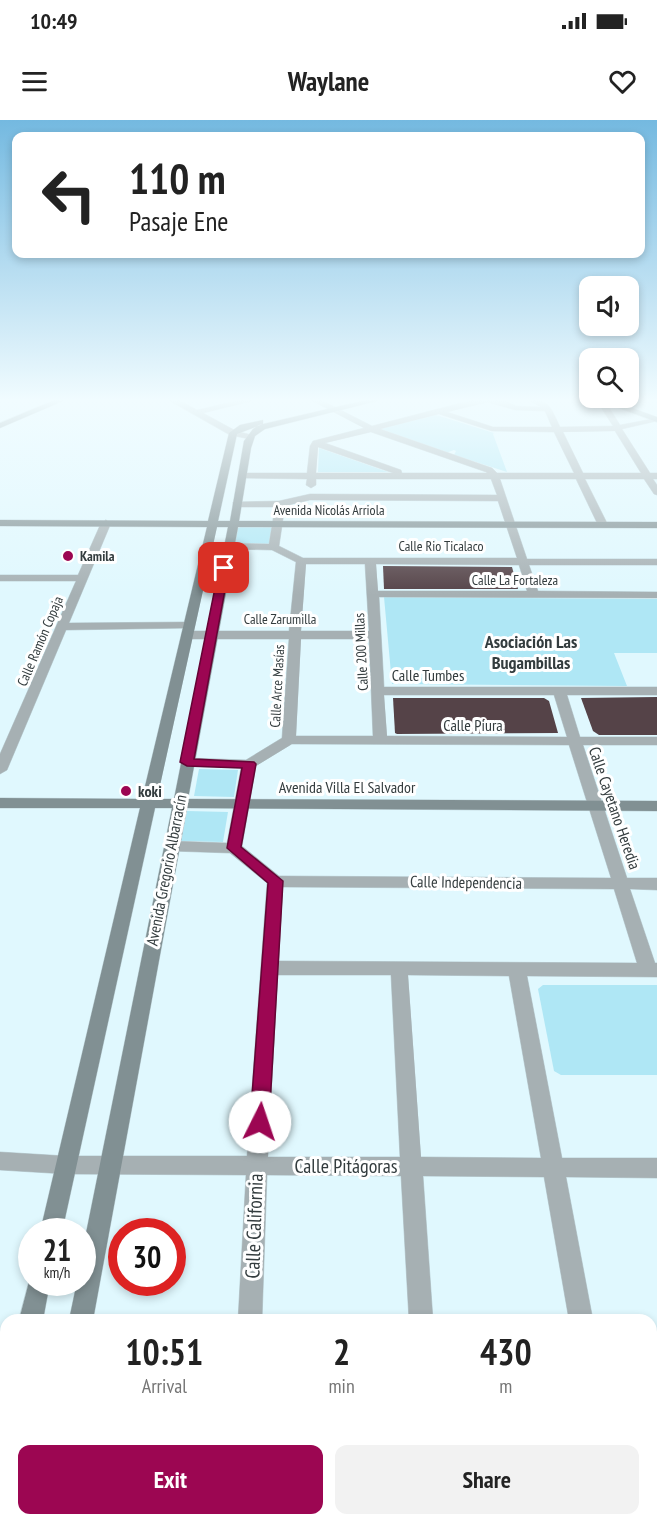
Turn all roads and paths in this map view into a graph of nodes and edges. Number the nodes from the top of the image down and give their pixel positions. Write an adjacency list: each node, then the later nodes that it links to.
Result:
1 (226, 464): 21 (street, Avenida Gregorio Albarracín)
2 (245, 464): 8 (street, Avenida Gregorio Albarracín)
3 (313, 464): 9 (street)
4 (377, 464): 10 (street)
5 (470, 464): 11 (street)
6 (573, 464): 12 (street)
7 (643, 464): 13 (street)
8 (243, 476): 9 (street); 17 (street, Avenida Gregorio Albarracín)
9 (312, 476): 10 (street); 15 (street)
10 (399, 476): 11 (street)
11 (495, 476): 12 (street); 16 (street)
12 (579, 476): 13 (street); 25 (street)
13 (652, 476): 14 (street)
14 (657, 492)
15 (310, 497): 16 (street); 18 (street)
16 (502, 498): 24 (street)
17 (236, 504): 18 (street); 22 (street, Avenida Gregorio Albarracín)
18 (280, 504): 23 (street)
19 (0, 523): 20 (street, Avenida Nicolás Arriola)
20 (106, 523): 21 (street, Avenida Nicolás Arriola); 34 (street, Calle Ramón Copaja)
21 (212, 523): 22 (street, Avenida Nicolás Arriola); 39 (street, Avenida Gregorio Albarracín)
22 (233, 523): 23 (street, Avenida Nicolás Arriola); 27 (street, Avenida Gregorio Albarracín)
23 (277, 523): 24 (street, Avenida Nicolás Arriola); 28 (street)
24 (511, 525): 25 (street, Avenida Nicolás Arriola); 31 (street)
25 (603, 525): 26 (street, Avenida Nicolás Arriola)
26 (657, 525)
27 (228, 546): 28 (street, Calle Rio Ticalaco); 42 (street, Avenida Gregorio Albarracín)
28 (274, 548): 29 (street, Calle Rio Ticalaco)
29 (302, 561): 30 (street, Calle Rio Ticalaco); 40 (street, Calle Arce Masías)
30 (370, 561): 31 (street, Calle Rio Ticalaco); 35 (street, Calle 200 Millas)
31 (523, 561): 32 (street, Calle Rio Ticalaco); 36 (street)
32 (657, 562)
33 (0, 578): 34 (street)
34 (83, 578): 38 (street, Calle Ramón Copaja)
35 (373, 594): 36 (street, Calle La Fortaleza); 41 (street, Calle 200 Millas)
36 (534, 595): 37 (street, Calle La Fortaleza)
37 (657, 595)
38 (63, 627): 39 (street, Calle Zarumilla); 52 (street, Calle Ramón Copaja)
39 (188, 630): 42 (street, Calle Zarumilla); 54 (street, Avenida Gregorio Albarracín)
40 (295, 634): 41 (street, Calle Zarumilla); 42 (street, Calle Zarumilla); 46 (street, Calle Arce Masías)
41 (374, 634): 45 (street, Calle 200 Millas)
42 (211, 635): 50 (street, Avenida Gregorio Albarracín)
43 (559, 691): 44 (street, Calle Tumbes); 45 (street, Calle Tumbes); 48 (street, Calle Cayetano Heredia)
44 (657, 691)
45 (379, 692): 47 (street, Calle 200 Millas)
46 (289, 740): 47 (street, Calle Piura); 51 (street)
47 (380, 741): 48 (street, Calle Piura)
48 (573, 741): 49 (street, Calle Piura); 57 (street, Calle Cayetano Heredia)
49 (657, 741)
50 (187, 762): 51 (street); 55 (street, Avenida Gregorio Albarracín)
51 (249, 764): 56 (street)
52 (0, 770)
53 (0, 803): 54 (street, Avenida Villa El Salvador)
54 (148, 804): 55 (street, Avenida Villa El Salvador); 69 (street, Avenida Gregorio Albarracín)
55 (179, 804): 56 (street, Avenida Villa El Salvador); 59 (street, Avenida Gregorio Albarracín)
56 (241, 804): 57 (street, Avenida Villa El Salvador); 60 (street)
57 (594, 806): 58 (street, Avenida Villa El Salvador); 62 (street, Calle Cayetano Heredia)
58 (657, 806)
59 (171, 846): 60 (street); 70 (street, Avenida Gregorio Albarracín)
60 (234, 848): 61 (street)
61 (275, 881): 62 (street, Calle Independencia); 64 (street, Calle California)
62 (622, 884): 63 (street, Calle Independencia); 67 (street, Calle Cayetano Heredia)
63 (657, 884)
64 (270, 968): 65 (street); 71 (street, Calle California)
65 (399, 969): 66 (street); 72 (street)
66 (517, 969): 67 (street); 73 (street)
67 (653, 970)
68 (0, 1161): 69 (street, Calle Pitágoras)
69 (66, 1165): 70 (street, Calle Pitágoras); 75 (street, Avenida Gregorio Albarracín)
70 (109, 1165): 71 (street, Calle Pitágoras); 78 (street, Avenida Gregorio Albarracín)
71 (257, 1166): 72 (street, Calle Pitágoras); 79 (street, Calle California)
72 (411, 1167): 73 (street, Calle Pitágoras); 80 (street)
73 (553, 1168): 74 (street, Calle Pitágoras); 81 (street)
74 (657, 1168)
75 (54, 1218)
76 (36, 1296): 77 (street)
77 (31, 1314)
78 (82, 1314)
79 (250, 1314)
80 (421, 1314)
81 (580, 1314)

